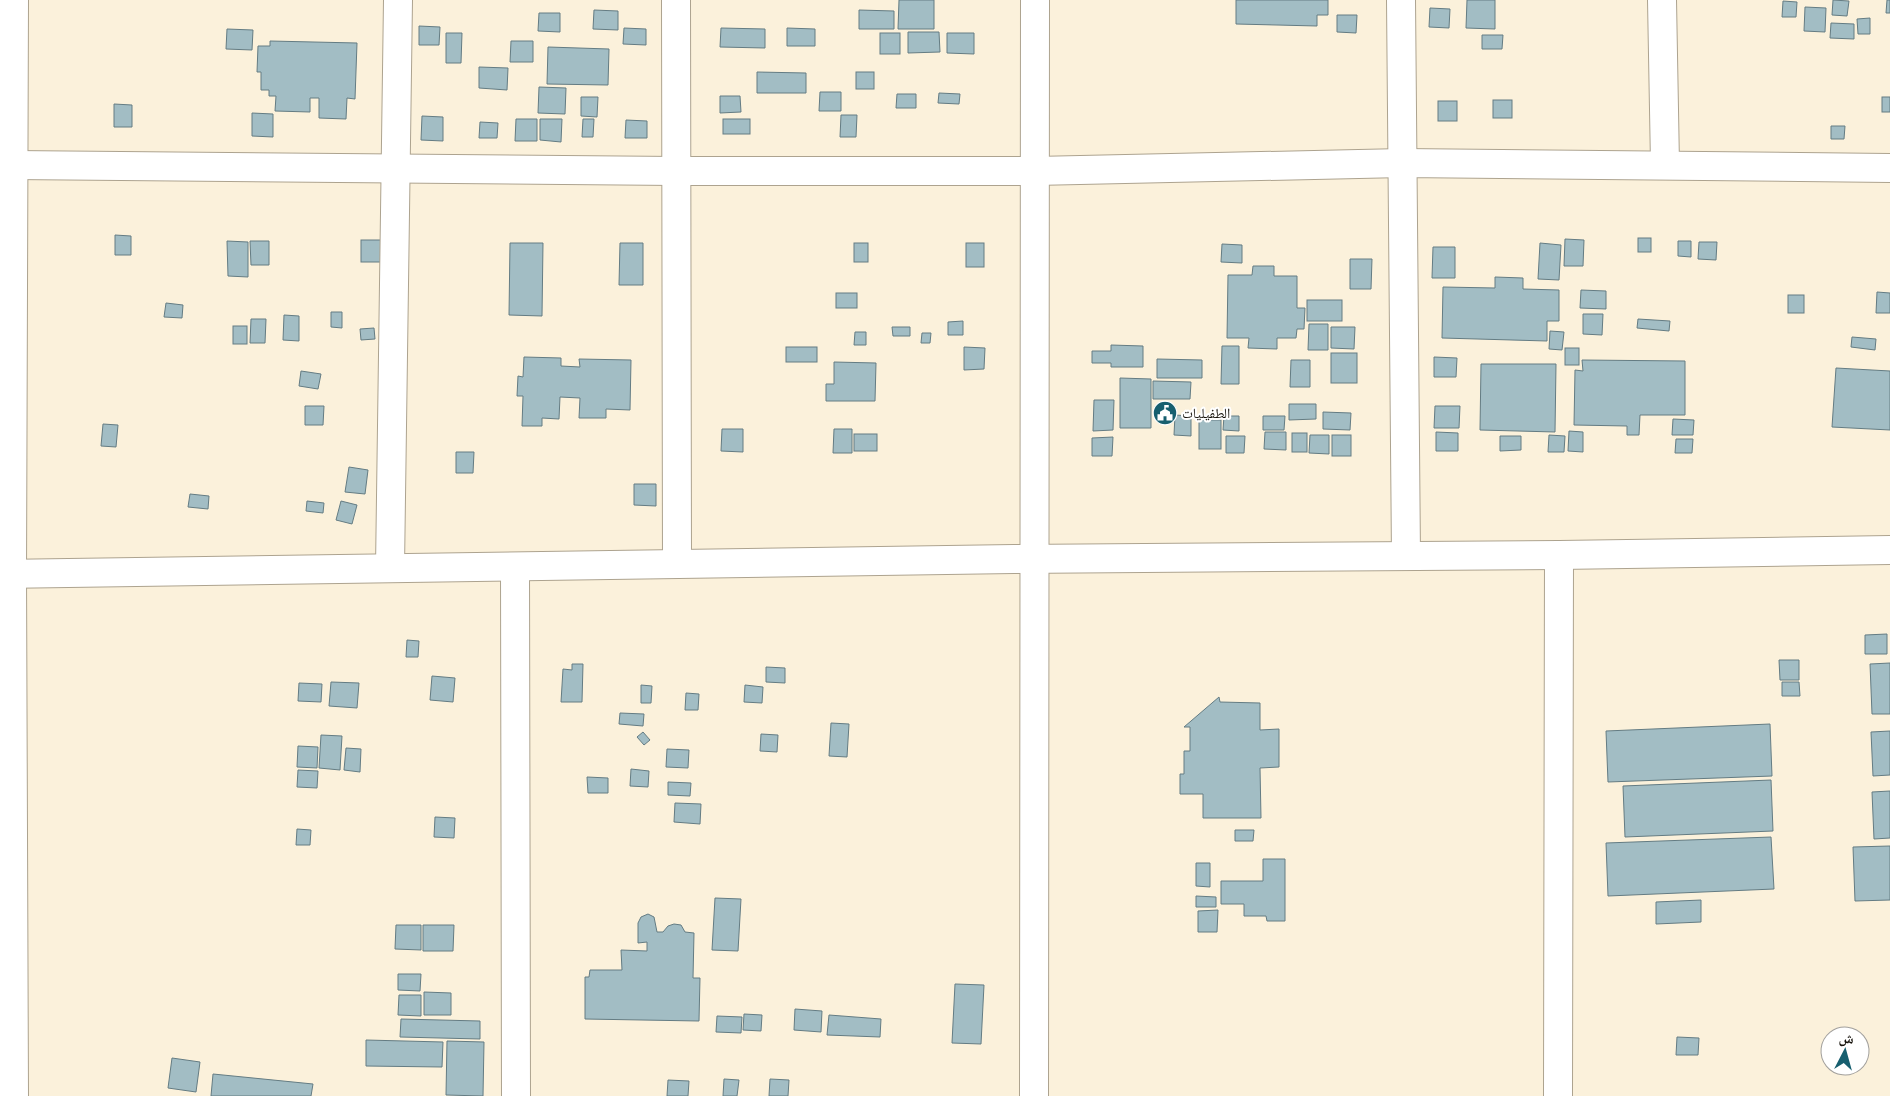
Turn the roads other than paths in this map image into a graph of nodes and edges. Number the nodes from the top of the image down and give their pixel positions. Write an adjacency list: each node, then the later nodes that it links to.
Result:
1 (14, 0): 9 (street)
2 (398, 0): 10 (street)
3 (676, 0): 12 (street)
4 (1035, 0): 13 (street)
5 (1401, 0): 7 (street)
6 (1662, 0): 8 (street)
7 (1403, 163): 8 (street); 13 (street); 16 (street)
8 (1665, 164): 11 (street)
9 (13, 165): 10 (street); 21 (street)
10 (394, 168): 12 (street); 20 (street)
11 (1890, 168)
12 (676, 171): 13 (street); 18 (street)
13 (1035, 171): 17 (street)
14 (1890, 550): 15 (street)
15 (1559, 555): 16 (street); 25 (street)
16 (1406, 556): 17 (street)
17 (1034, 559): 18 (street); 24 (street)
18 (677, 564): 19 (street)
19 (516, 567): 20 (street); 23 (street)
20 (390, 568): 21 (street)
21 (6, 574): 22 (street)
22 (14, 1096)
23 (516, 1096)
24 (1034, 1096)
25 (1558, 1096)

